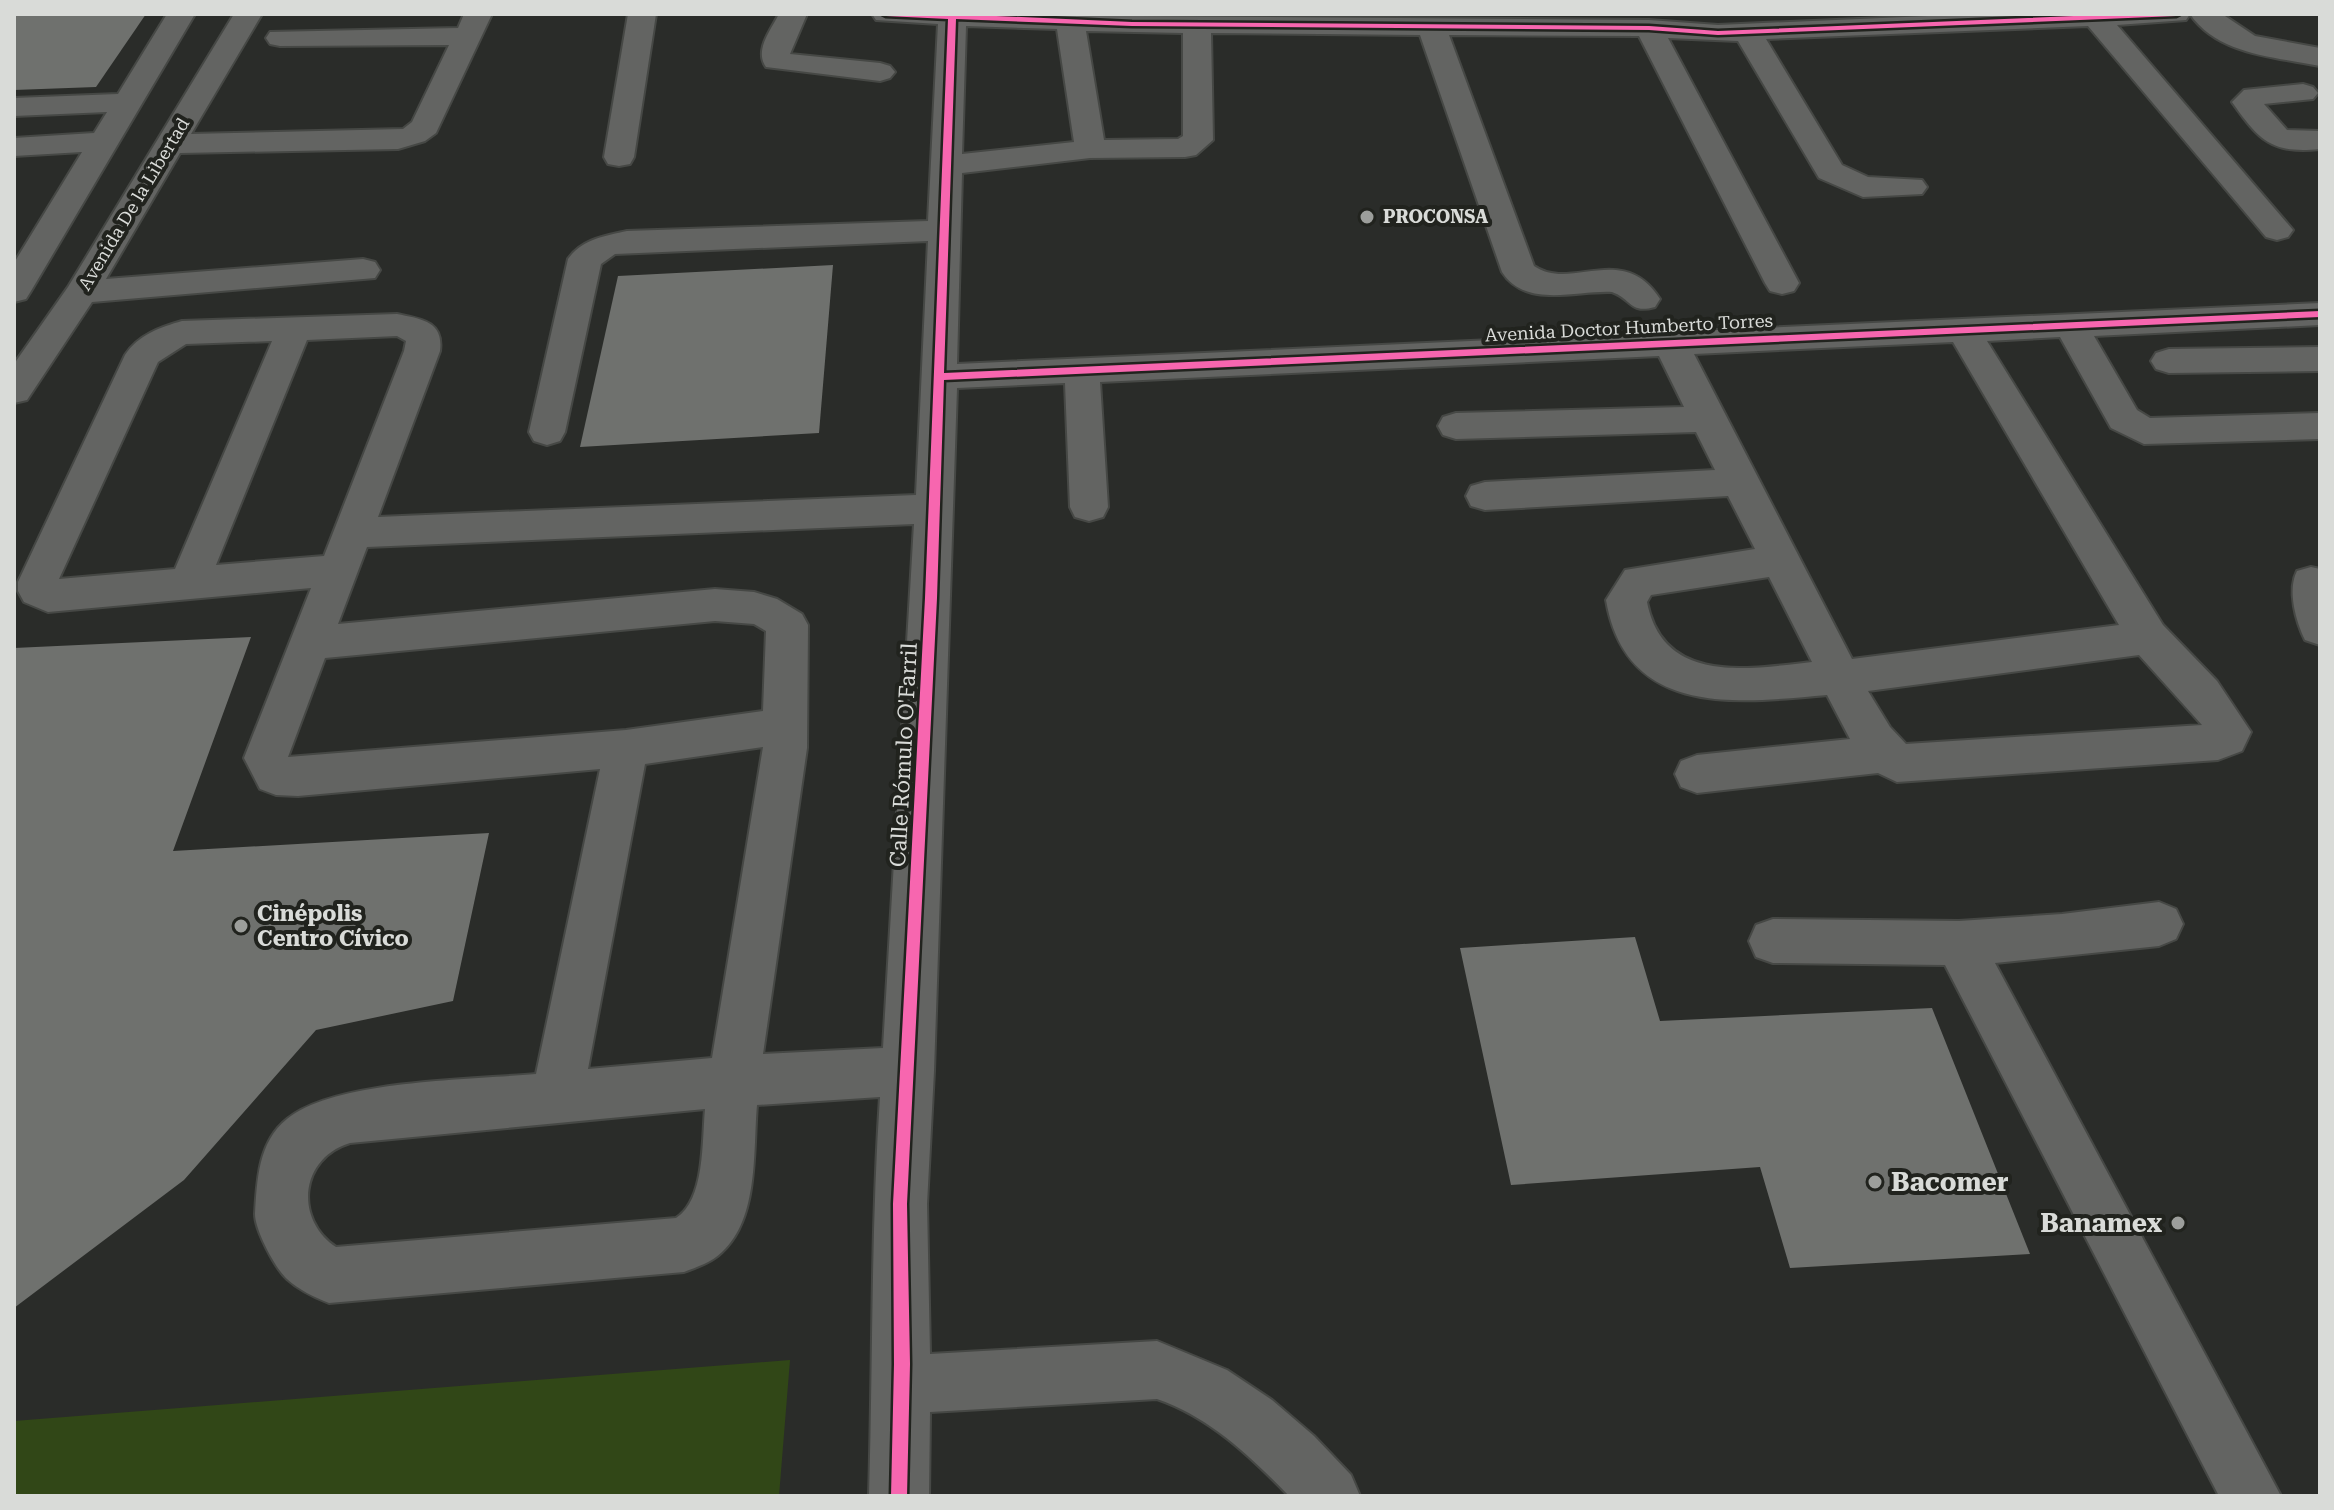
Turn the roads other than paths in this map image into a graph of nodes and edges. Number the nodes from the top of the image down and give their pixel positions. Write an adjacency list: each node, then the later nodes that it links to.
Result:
1 (181, 14): 22 (street)
2 (248, 14): 26 (street, Avenida De la Libertad)
3 (367, 14): 17 (street)
4 (642, 14): 29 (street)
5 (793, 14): 20 (street)
6 (886, 14): 9 (street)
7 (2176, 14): 10 (street)
8 (2204, 14): 19 (street)
9 (952, 16): 11 (street); 30 (street, Calle Rómulo O'Farril)
10 (2095, 17): 16 (street); 33 (street)
11 (1078, 18): 13 (street); 28 (street)
12 (473, 25): 17 (street); 26 (street)
13 (1197, 25): 14 (street); 28 (street)
14 (1432, 28): 15 (street); 39 (street)
15 (1649, 28): 16 (street); 36 (street)
16 (1747, 32): 31 (street)
17 (349, 37): 18 (street)
18 (280, 38)
19 (2315, 48)
20 (880, 72)
21 (2303, 93): 24 (street)
22 (128, 102): 23 (street); 25 (street)
23 (14, 107)
24 (2320, 140)
25 (104, 142): 27 (street); 34 (street)
26 (170, 144): 38 (street, Avenida De la Libertad)
27 (14, 147)
28 (1090, 149): 30 (street)
29 (619, 157)
30 (948, 165): 32 (street, Calle Rómulo O'Farril)
31 (1911, 187)
32 (946, 230): 48 (street, Calle Rómulo O'Farril); 53 (street)
33 (2277, 230)
34 (26, 254): 37 (street)
35 (363, 270): 38 (street)
36 (1782, 283)
37 (14, 291)
38 (82, 292): 49 (street, Avenida De la Libertad)
39 (1643, 299)
40 (2320, 314): 41 (street, Avenida Doctor Humberto Torres)
41 (2071, 325): 43 (street, Avenida Doctor Humberto Torres); 52 (street)
42 (294, 329): 58 (street); 61 (street); 61 (street)
43 (1963, 330): 44 (street, Avenida Doctor Humberto Torres); 63 (street)
44 (1671, 344): 47 (street, Avenida Doctor Humberto Torres); 50 (street)
45 (2320, 359): 46 (street)
46 (2169, 361)
47 (1082, 371): 48 (street, Avenida Doctor Humberto Torres); 56 (street)
48 (939, 377): 57 (street, Calle Rómulo O'Farril)
49 (15, 389)
50 (1707, 419): 51 (street); 54 (street)
51 (1456, 426)
52 (2320, 426)
53 (547, 432)
54 (1740, 482): 55 (street); 59 (street)
55 (1485, 496)
56 (1089, 507)
57 (933, 509): 58 (street); 73 (street, Calle Rómulo O'Farril)
58 (345, 552): 61 (street); 64 (street)
59 (1780, 560): 65 (street); 65 (street)
60 (2311, 582): 62 (street)
61 (189, 583)
62 (2320, 629)
63 (2148, 637): 65 (street); 68 (street)
64 (309, 643): 66 (street); 67 (street)
65 (1841, 677): 68 (street)
66 (784, 726): 67 (street); 74 (street)
67 (626, 748): 75 (street)
68 (1883, 754): 69 (street)
69 (1697, 774)
70 (2159, 924): 72 (street)
71 (1773, 941): 72 (street)
72 (1959, 943): 79 (street)
73 (909, 1071): 74 (street); 76 (street, Calle Rómulo O'Farril)
74 (734, 1081): 75 (street); 75 (street)
75 (557, 1097)
76 (902, 1385): 77 (street, Calle Rómulo O'Farril); 78 (street)
77 (899, 1496)
78 (1330, 1496)
79 (2251, 1496)

